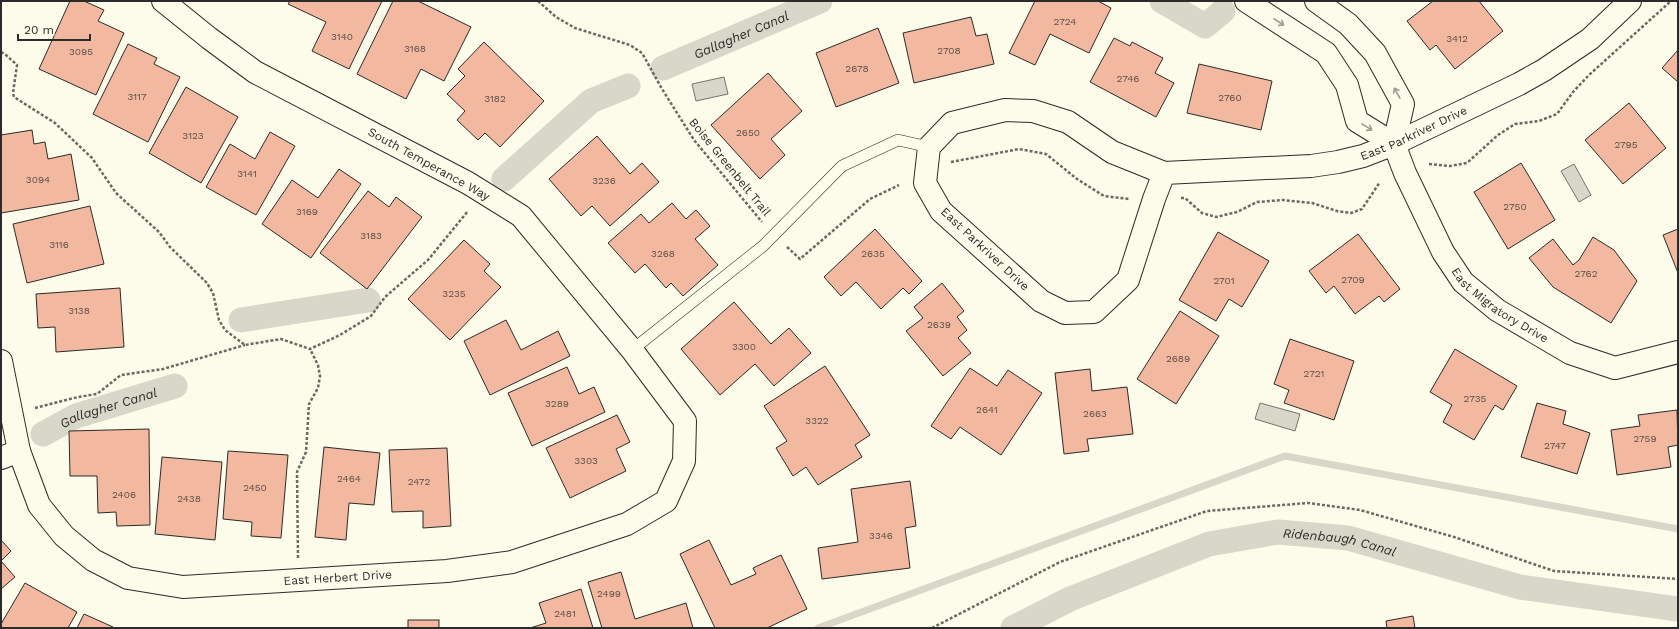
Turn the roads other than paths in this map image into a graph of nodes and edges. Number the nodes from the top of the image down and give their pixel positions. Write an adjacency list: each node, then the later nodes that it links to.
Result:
1 (163, 1): 8 (street, South Temperance Way)
2 (1246, 1): 5 (street, one-way to 5)
3 (1316, 1): 5 (street, one-way to 3)
4 (1630, 1): 5 (street, East Parkriver Drive)
5 (1394, 144): 7 (street, East Parkriver Drive); 9 (street, East Migratory Drive)
6 (929, 147): 7 (street, East Parkriver Drive); 7 (street, East Parkriver Drive); 8 (lane)
7 (1164, 173)
8 (632, 350): 12 (street, South Temperance Way)
9 (1678, 352)
10 (1, 361): 11 (street, East Herbert Drive)
11 (10, 454): 12 (street, East Herbert Drive)
12 (684, 461)

